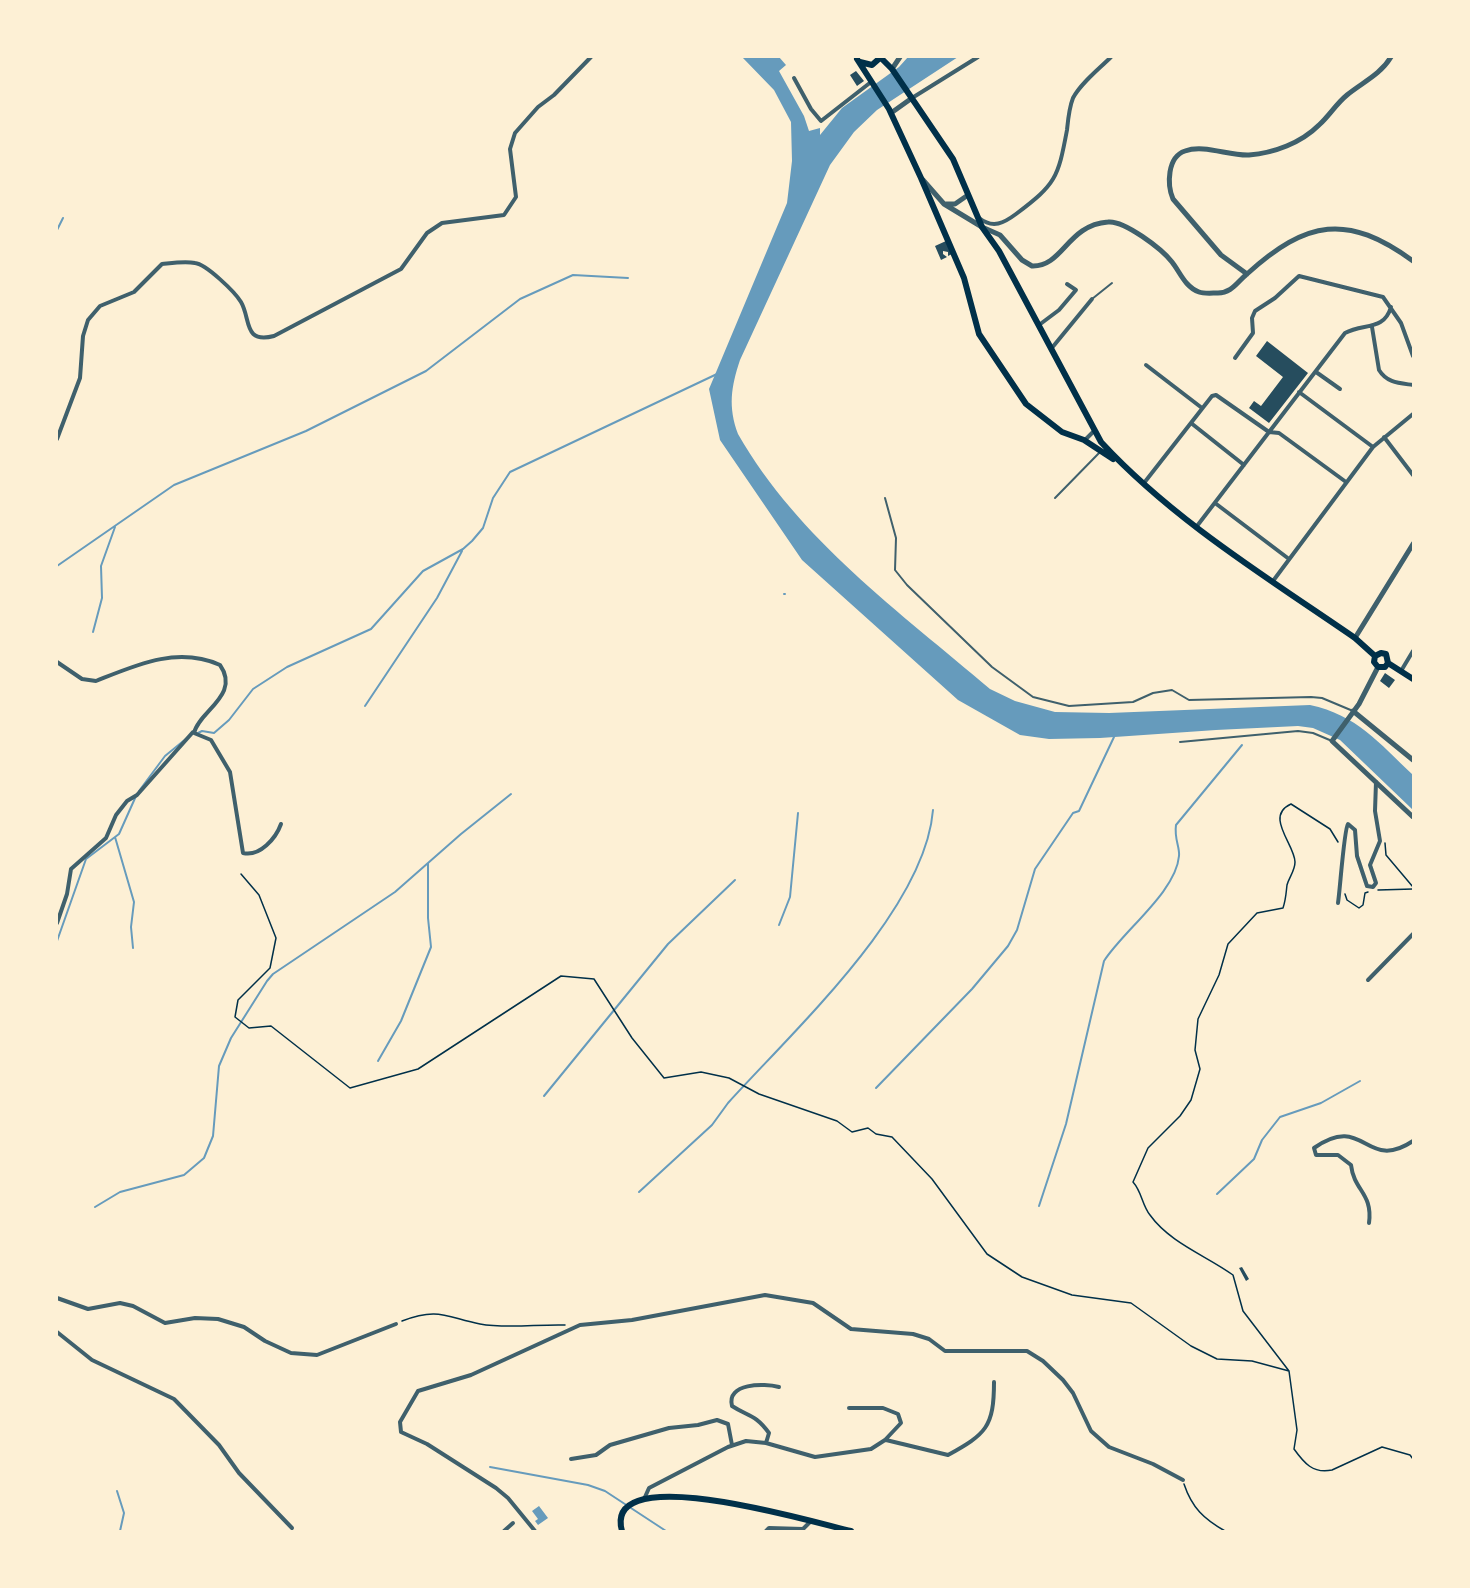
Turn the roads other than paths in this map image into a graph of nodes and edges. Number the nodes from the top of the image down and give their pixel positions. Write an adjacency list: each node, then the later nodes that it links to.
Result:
1 (591, 57): 43 (street)
2 (881, 57): 3 (street); 8 (main road); 9 (main road)
3 (887, 57)
4 (900, 57): 9 (street)
5 (978, 57): 12 (street)
6 (1111, 57): 18 (street)
7 (1391, 57): 22 (street)
8 (856, 58): 11 (main road)
9 (892, 69): 12 (main road)
10 (794, 78): 11 (street)
11 (872, 82): 13 (main road)
12 (910, 96): 13 (street); 15 (main road)
13 (890, 110): 14 (main road)
14 (921, 178): 16 (street); 44 (main road)
15 (968, 195): 16 (street); 17 (main road)
16 (944, 204): 19 (street)
17 (976, 214): 18 (street); 19 (main road)
18 (994, 225): 20 (street)
19 (982, 227): 20 (street); 27 (main road)
20 (1004, 238): 22 (street)
21 (1413, 261): 22 (street)
22 (1247, 274)
23 (1112, 282): 25 (lane)
24 (1067, 284): 27 (street)
25 (1092, 299): 29 (street)
26 (1391, 307): 28 (street); 30 (street); 31 (street)
27 (1039, 325): 29 (main road)
28 (1372, 327): 33 (street); 34 (street)
29 (1051, 350): 40 (main road)
30 (1413, 356)
31 (1235, 358)
32 (1146, 364): 37 (street)
33 (1316, 372): 35 (street); 36 (street)
34 (1413, 386)
35 (1340, 389)
36 (1299, 392): 41 (street); 45 (street)
37 (1202, 408): 39 (street); 41 (street)
38 (1413, 414): 42 (street)
39 (1191, 423): 48 (street); 51 (street)
40 (1094, 431): 44 (street); 47 (main road)
41 (1269, 432): 48 (street); 50 (street)
42 (1384, 437): 45 (street); 49 (street)
43 (57, 439)
44 (1084, 440): 46 (main road)
45 (1373, 447): 50 (street)
46 (1101, 452): 47 (main road); 53 (lane)
47 (1121, 464): 51 (main road)
48 (1244, 465): 54 (street)
49 (1413, 475)
50 (1346, 482): 57 (street)
51 (1144, 483): 55 (main road)
52 (885, 498): 67 (lane)
53 (1055, 498)
54 (1215, 503): 55 (street); 57 (street)
55 (1197, 526): 58 (main road)
56 (1412, 547): 59 (street)
57 (1289, 559): 58 (street)
58 (1273, 582): 59 (main road)
59 (1355, 638): 61 (main road)
60 (1413, 651): 65 (street)
61 (1375, 656): 63 (main road); 64 (main road)
62 (57, 662): 68 (street)
63 (1388, 663): 64 (main road); 65 (main road)
64 (1378, 667): 67 (street)
65 (1401, 671): 66 (main road)
66 (1413, 679)
67 (1352, 711): 69 (street); 71 (street)
68 (194, 731): 74 (street); 76 (street)
69 (1332, 741): 70 (lane); 72 (street)
70 (1180, 742)
71 (1413, 760)
72 (1377, 781): 73 (street); 75 (street)
73 (1413, 817)
74 (281, 824)
75 (1338, 903)
76 (57, 923)
77 (1413, 934): 78 (street)
78 (1368, 980)
79 (1413, 1142): 80 (street)
80 (1369, 1223)
81 (57, 1298): 82 (street)
82 (396, 1324)
83 (57, 1332): 95 (street)
84 (994, 1382): 87 (street)
85 (779, 1387): 88 (street)
86 (849, 1408): 87 (street)
87 (885, 1440): 88 (street)
88 (766, 1443): 89 (street)
89 (732, 1445): 90 (street); 92 (street)
90 (571, 1459)
91 (1183, 1480): 97 (street)
92 (645, 1497): 93 (main road); 98 (main road)
93 (810, 1522): 99 (street); 100 (main road)
94 (513, 1523): 96 (street)
95 (292, 1528)
96 (504, 1531)
97 (535, 1531)
98 (622, 1531)
99 (766, 1531)
100 (851, 1531)

